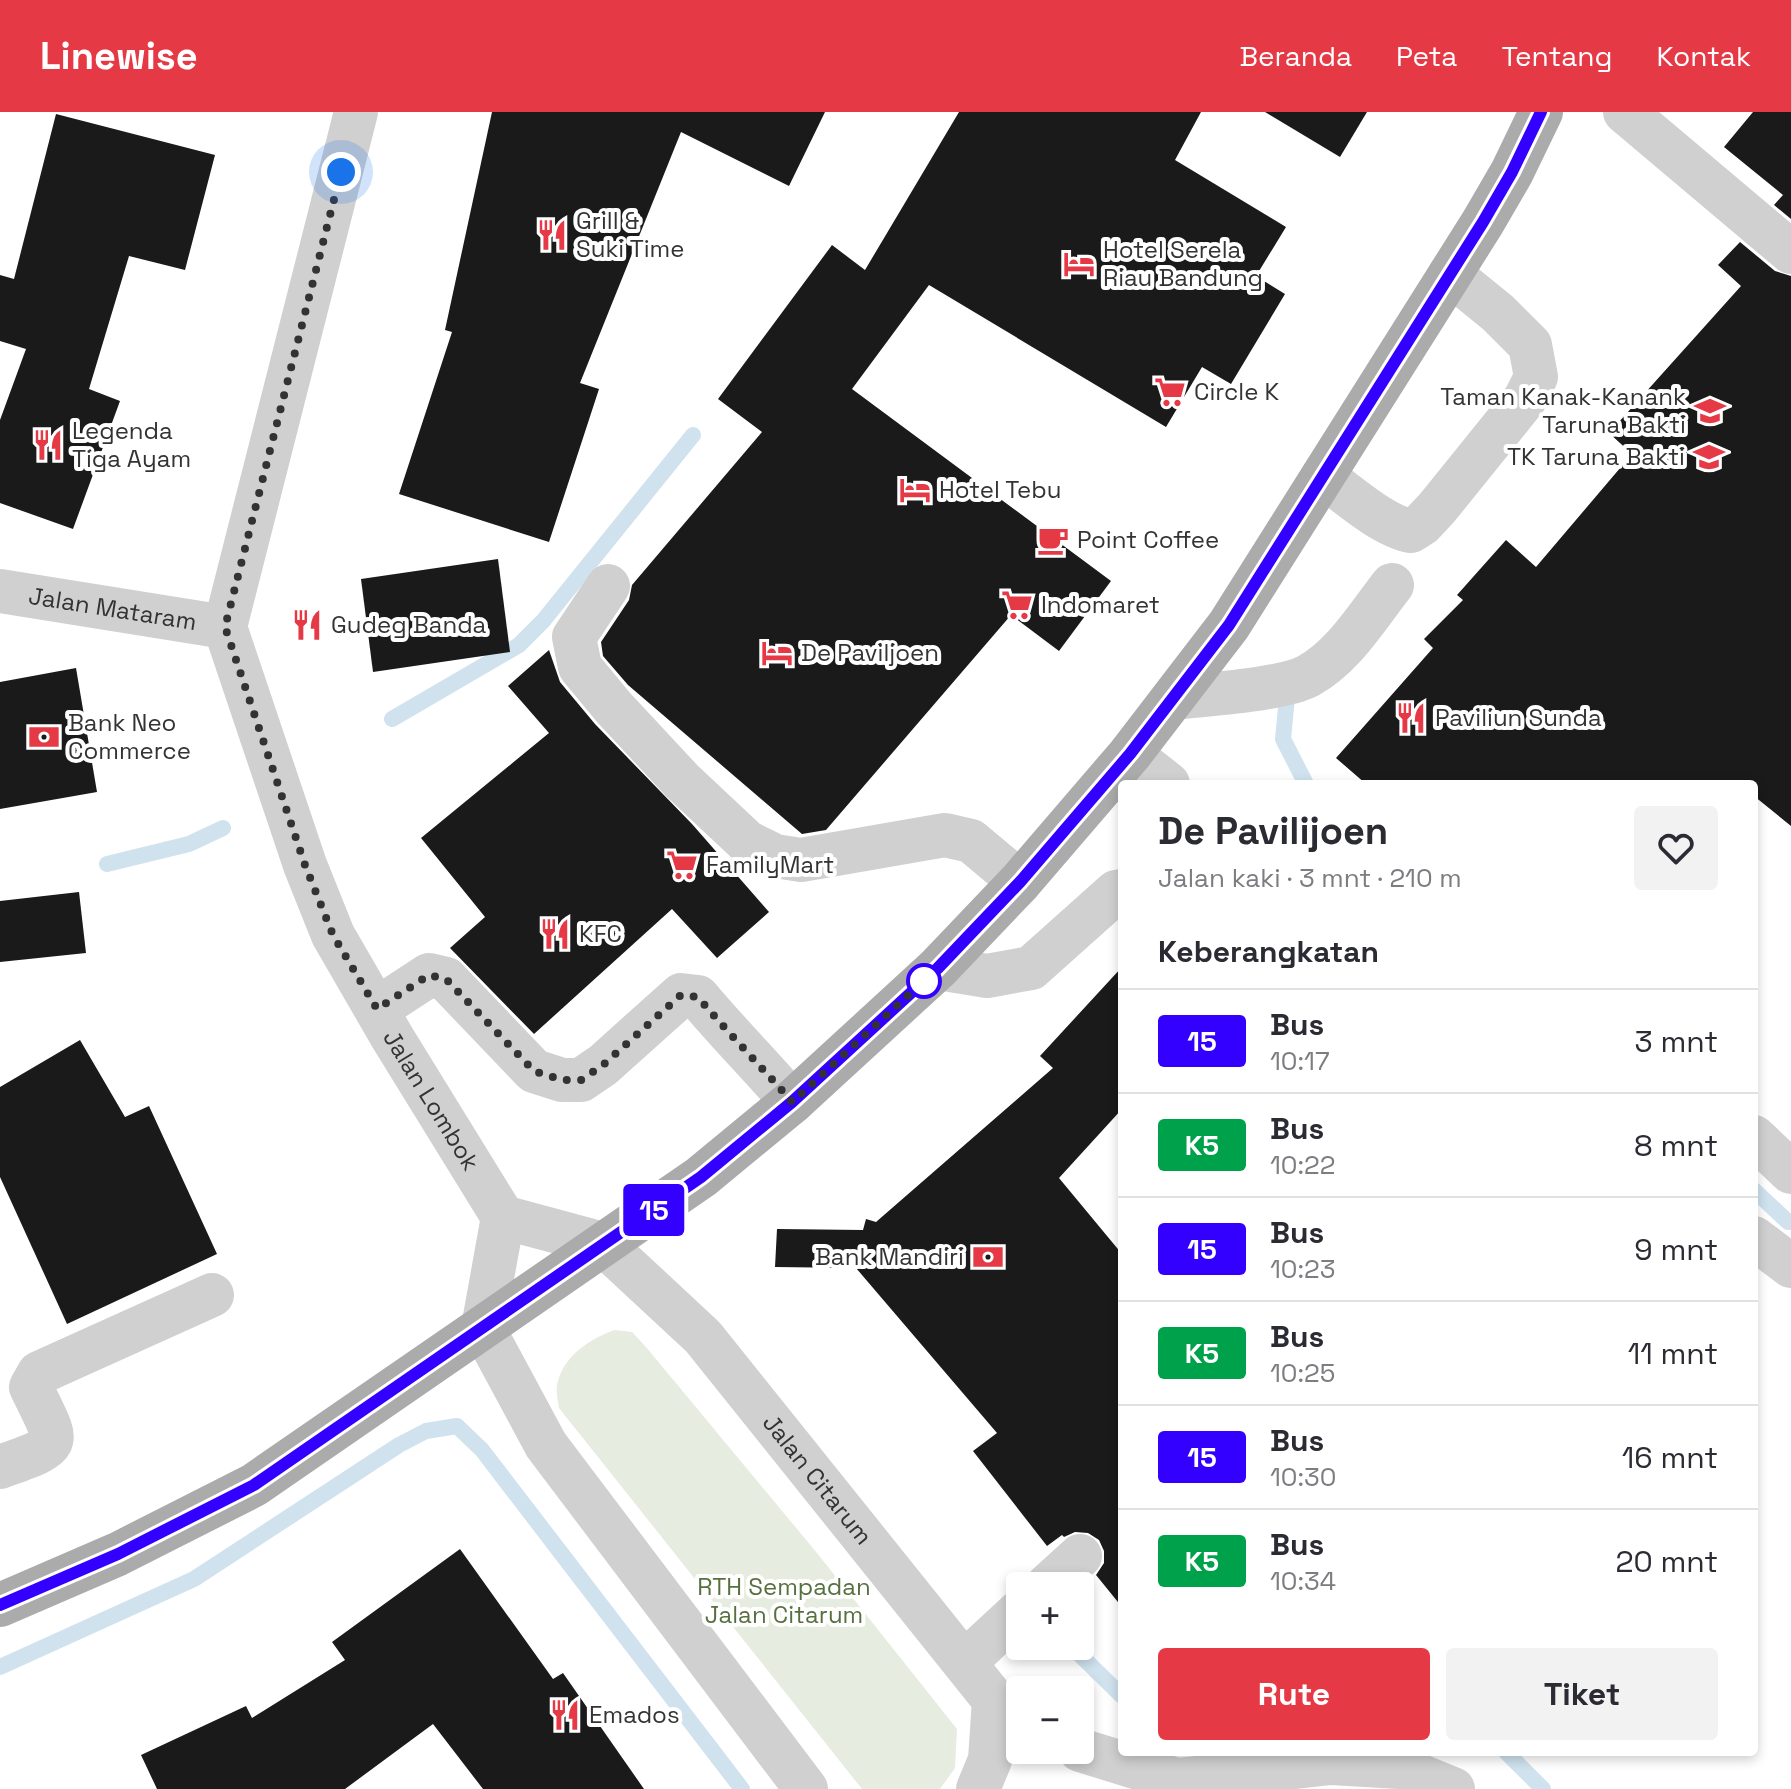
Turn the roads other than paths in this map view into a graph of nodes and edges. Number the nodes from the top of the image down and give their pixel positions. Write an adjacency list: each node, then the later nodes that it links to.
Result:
1 (356, 112): 10 (street)
2 (1541, 112): 5 (main road)
3 (1625, 112): 4 (street)
4 (1791, 252)
5 (1450, 274): 6 (main road); 6 (street)
6 (1323, 476): 11 (main road)
7 (1392, 585): 11 (street)
8 (608, 586): 14 (street)
9 (0, 591): 10 (street, Jalan Mataram)
10 (225, 627): 17 (street, Jalan Lombok)
11 (1174, 698): 12 (main road)
12 (1130, 754): 13 (street); 14 (main road)
13 (1163, 780)
14 (1020, 882): 16 (main road)
15 (1118, 892): 16 (street)
16 (938, 968): 18 (main road)
17 (377, 1009): 18 (street); 21 (street, Jalan Lombok)
18 (792, 1102): 22 (main road)
19 (1758, 1141): 20 (street)
20 (1791, 1172)
21 (503, 1217): 22 (street); 24 (street)
22 (603, 1244): 24 (main road); 30 (street, Jalan Citarum)
23 (212, 1295): 25 (street)
24 (483, 1328): 28 (main road); 35 (street)
25 (0, 1467)
26 (1080, 1556): 27 (street)
27 (1062, 1572)
28 (0, 1605)
29 (1006, 1624): 30 (street)
30 (965, 1662): 31 (street, Jalan Citarum)
31 (1006, 1710)
32 (1006, 1714): 36 (street)
33 (1094, 1756): 34 (street)
34 (1166, 1785): 37 (street)
35 (806, 1789)
36 (978, 1789)
37 (1453, 1789)

